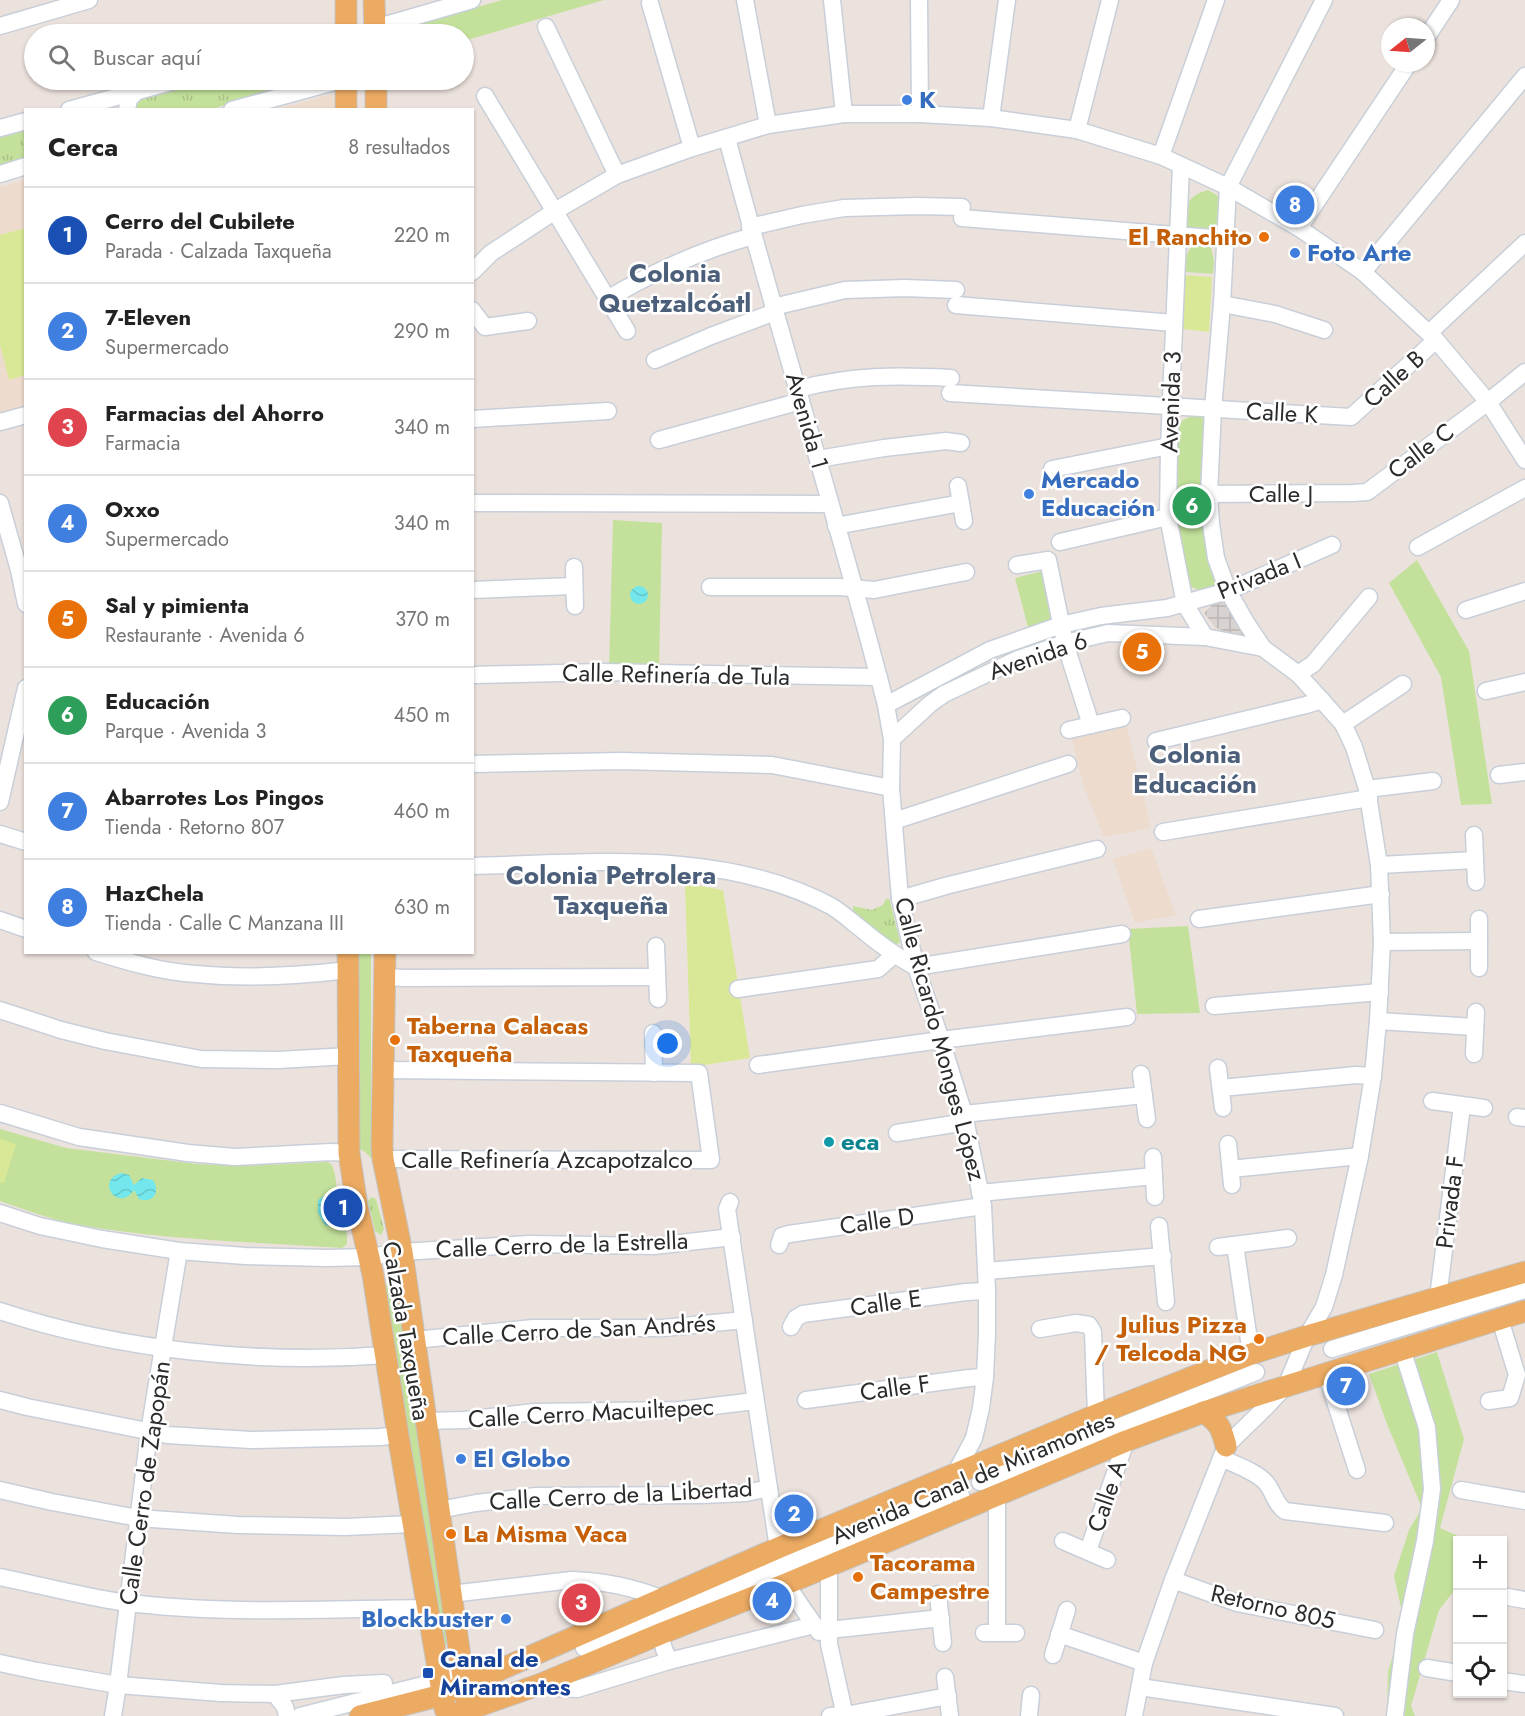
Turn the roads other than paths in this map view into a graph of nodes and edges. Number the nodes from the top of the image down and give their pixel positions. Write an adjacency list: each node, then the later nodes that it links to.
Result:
1 (89, 0): 18 (street)
2 (346, 0): 14 (main road)
3 (374, 0): 15 (main road)
4 (745, 0): 37 (street)
5 (832, 0): 33 (street)
6 (919, 0): 34 (street)
7 (1007, 0): 35 (street)
8 (1110, 0): 39 (street)
9 (1216, 0): 42 (street)
10 (1324, 0): 47 (street)
11 (1451, 0): 17 (street)
12 (465, 1): 16 (street)
13 (650, 3): 41 (street)
14 (345, 24)
15 (375, 24)
16 (396, 24)
17 (1435, 24)
18 (0, 26)
19 (546, 27): 46 (street)
20 (1403, 72): 49 (street)
21 (1525, 76): 55 (street)
22 (141, 90): 26 (street)
23 (289, 90): 30 (street)
24 (346, 90): 31 (main road)
25 (376, 90): 32 (main road)
26 (137, 91): 28 (street); 29 (street)
27 (485, 96): 48 (street)
28 (76, 108)
29 (127, 108)
30 (238, 108)
31 (346, 108)
32 (376, 108)
33 (844, 114): 34 (street); 37 (street)
34 (920, 114): 35 (street)
35 (991, 118): 39 (street)
36 (24, 122): 38 (street)
37 (768, 125): 40 (street)
38 (0, 128)
39 (1077, 130): 42 (street)
40 (727, 138): 41 (street); 50 (street, Avenida 1)
41 (692, 148): 46 (street)
42 (1161, 156): 43 (street)
43 (1181, 166): 47 (street); 51 (street, Avenida 3)
44 (24, 167): 45 (street)
45 (0, 174)
46 (617, 176): 48 (street)
47 (1228, 187): 49 (street); 52 (street, Avenida 3)
48 (555, 211): 54 (street); 56 (street)
49 (1299, 228): 55 (street)
50 (752, 231): 51 (street); 56 (street); 58 (street, Avenida 1)
51 (1178, 235): 52 (street); 61 (street, Avenida 3)
52 (1225, 239): 57 (street, Avenida 3)
53 (1525, 243): 64 (street, Calle B)
54 (474, 270)
55 (1363, 272): 64 (street)
56 (609, 298): 63 (street)
57 (1222, 304): 62 (street); 70 (street, Avenida 3)
58 (774, 310): 61 (street); 65 (street); 67 (street, Avenida 1)
59 (474, 313): 60 (street)
60 (528, 321)
61 (1174, 323): 69 (street, Avenida 3)
62 (1324, 330)
63 (627, 331)
64 (1433, 337): 68 (street); 73 (street, Calle B)
65 (655, 360)
66 (1525, 372): 68 (street, Calle C)
67 (800, 395): 69 (street, Calle K); 76 (street, Calle K); 79 (street, Avenida 1)
68 (1488, 402): 80 (street); 84 (street, Calle C)
69 (1170, 407): 70 (street, Calle K); 78 (street, Avenida 3)
70 (1213, 409): 73 (street, Calle K); 83 (street, Avenida 3)
71 (608, 411): 74 (street)
72 (24, 416): 75 (street)
73 (1352, 417)
74 (474, 419)
75 (0, 422)
76 (659, 440)
77 (961, 443): 79 (street)
78 (1168, 446): 81 (street); 88 (street, Avenida 3)
79 (818, 459): 87 (street, Avenida 1)
80 (1525, 460)
81 (1052, 469)
82 (1525, 488): 94 (street)
83 (1209, 494): 84 (street, Calle J); 102 (street, Avenida 3)
84 (1352, 494)
85 (0, 503): 91 (street)
86 (474, 503): 87 (street)
87 (830, 504): 90 (street, Avenida 1)
88 (1168, 517): 92 (street); 106 (street, Avenida 3)
89 (964, 520): 90 (street)
90 (836, 526): 100 (street, Avenida 1)
91 (5, 538): 104 (street)
92 (1060, 542)
93 (1332, 545): 102 (street, Privada I)
94 (1418, 547)
95 (1017, 565): 109 (street)
96 (574, 567): 98 (street)
97 (966, 573): 100 (street)
98 (574, 586): 101 (street); 107 (street)
99 (710, 587): 100 (street)
100 (854, 588): 115 (street, Avenida 1)
101 (474, 590)
102 (1228, 591): 106 (street, Privada I); 112 (street, Avenida 3)
103 (1525, 591): 108 (street)
104 (24, 594)
105 (1369, 597): 113 (street)
106 (1185, 604): 109 (street, Avenida 6); 110 (street, Avenida 3)
107 (575, 606)
108 (1466, 610)
109 (1061, 625): 111 (street); 121 (street, Avenida 6)
110 (1204, 637): 111 (street, Avenida 6); 112 (street)
111 (1065, 643): 124 (street); 126 (street, Avenida 6)
112 (1263, 648): 113 (street)
113 (1298, 674): 120 (street)
114 (474, 675): 115 (street, Calle Refinería de Tula)
115 (879, 677): 121 (street, Avenida 1)
116 (1525, 682): 118 (street)
117 (1403, 684): 123 (street)
118 (1485, 691)
119 (24, 697): 128 (street)
120 (1322, 700): 123 (street); 127 (street)
121 (886, 705): 126 (street, Calle Ricardo Monges López)
122 (1122, 718): 124 (street)
123 (1343, 724): 135 (street)
124 (1091, 725): 125 (street)
125 (1070, 730)
126 (892, 739): 134 (street, Calle Ricardo Monges López)
127 (1156, 741)
128 (12, 748): 136 (street)
129 (474, 764): 134 (street)
130 (1068, 764): 137 (street)
131 (1525, 772): 132 (street)
132 (1499, 775)
133 (1434, 781): 135 (street)
134 (891, 788): 137 (street, Calle Ricardo Monges López)
135 (1368, 793): 138 (street); 145 (street)
136 (0, 801)
137 (894, 821): 148 (street, Calle Ricardo Monges López)
138 (1163, 832)
139 (0, 834): 141 (street)
140 (1474, 835): 143 (street)
141 (24, 841)
142 (1097, 849): 148 (street)
143 (1475, 860): 145 (street); 146 (street)
144 (474, 866): 159 (street)
145 (1379, 866): 147 (street)
146 (1476, 882)
147 (1381, 894): 149 (street); 155 (street)
148 (900, 899): 161 (street, Calle Ricardo Monges López)
149 (1199, 919)
150 (1479, 919): 154 (street)
151 (0, 920): 152 (street)
152 (24, 928)
153 (1122, 934): 161 (street)
154 (1479, 941): 155 (street); 162 (street)
155 (1382, 942): 166 (street)
156 (656, 946): 164 (street)
157 (103, 954): 160 (street)
158 (385, 954): 163 (main road, Calzada Taxqueña)
159 (894, 955): 161 (street); 165 (street)
160 (348, 961): 175 (main road, Calzada Taxqueña)
161 (916, 967): 173 (street, Calle Ricardo Monges López)
162 (1479, 968)
163 (385, 977): 164 (street); 178 (main road, Calzada Taxqueña)
164 (657, 977): 167 (street)
165 (738, 989)
166 (1380, 992): 168 (street); 171 (street)
167 (658, 999)
168 (1214, 1006)
169 (0, 1010): 175 (street)
170 (1127, 1017): 173 (street)
171 (1378, 1021): 174 (street); 181 (street)
172 (653, 1033): 179 (street)
173 (934, 1041): 176 (street); 189 (street, Calle Ricardo Monges López)
174 (1474, 1054)
175 (349, 1056): 193 (main road, Calzada Taxqueña)
176 (758, 1065)
177 (1218, 1068): 182 (street)
178 (383, 1070): 179 (street); 196 (main road, Calzada Taxqueña)
179 (654, 1073): 196 (street, Calle Refinería Azcapotzalco)
180 (1142, 1074): 183 (street)
181 (1373, 1076): 182 (street); 194 (street)
182 (1221, 1088): 186 (street)
183 (1144, 1095): 189 (street); 190 (street)
184 (1432, 1101): 185 (street)
185 (1462, 1106): 187 (street); 216 (street, Privada F)
186 (1223, 1108)
187 (1484, 1108)
188 (0, 1113): 193 (street)
189 (965, 1118): 191 (street); 199 (street, Calle Ricardo Monges López)
190 (1147, 1119)
191 (897, 1133)
192 (1228, 1144): 194 (street)
193 (350, 1153): 205 (main road); 211 (main road, Calzada Taxqueña)
194 (1360, 1156): 224 (street)
195 (1153, 1158): 197 (street)
196 (383, 1159): 205 (main road, Calzada Taxqueña)
197 (1154, 1176): 198 (street); 199 (street, Calle D)
198 (1155, 1197)
199 (982, 1199): 206 (street, Calle D); 212 (street, Calle Ricardo Monges López)
200 (730, 1202): 203 (street)
201 (0, 1213): 209 (street, Calle Cerro de la Estrella)
202 (1159, 1226): 210 (street)
203 (732, 1237): 205 (street, Calle Cerro de la Estrella); 221 (street)
204 (1288, 1238): 207 (street)
205 (400, 1242): 211 (street, Calle Cerro de la Estrella); 225 (main road, Calzada Taxqueña)
206 (779, 1245)
207 (1235, 1245): 208 (street); 230 (street)
208 (1218, 1247)
209 (179, 1251): 211 (street, Calle Cerro de la Estrella); 226 (street, Calle Cerro de Zapopán)
210 (1163, 1256): 212 (street); 217 (street)
211 (369, 1257): 229 (main road, Calzada Taxqueña)
212 (987, 1271): 215 (street, Calle Ricardo Monges López)
213 (1525, 1272): 216 (main road, Avenida Canal de Miramontes)
214 (1525, 1290): 227 (street)
215 (987, 1291): 222 (street, Calle E); 232 (street, Calle Ricardo Monges López)
216 (1438, 1298): 224 (main road, Avenida Canal de Miramontes)
217 (1167, 1302)
218 (0, 1311): 226 (street)
219 (1525, 1311): 220 (main road, Avenida Canal de Miramontes)
220 (1500, 1319): 228 (main road, Avenida Canal de Miramontes); 237 (street)
221 (744, 1320): 225 (street, Calle Cerro de San Andrés); 236 (street)
222 (791, 1327)
223 (1040, 1329): 239 (street)
224 (1307, 1336): 230 (main road, Avenida Canal de Miramontes); 233 (street)
225 (415, 1340): 240 (main road, Calzada Taxqueña)
226 (163, 1348): 229 (street); 241 (street, Calle Cerro de Zapopán)
227 (1332, 1349)
228 (1402, 1349): 231 (main road, Avenida Canal de Miramontes); 313 (street)
229 (377, 1356): 242 (main road, Calzada Taxqueña)
230 (1253, 1363): 239 (main road, Avenida Canal de Miramontes); 247 (street)
231 (1326, 1373): 233 (main road, Avenida Canal de Miramontes); 245 (street)
232 (985, 1377): 235 (street, Calle F); 246 (street, Calle Ricardo Monges López)
233 (1286, 1386): 238 (main road, Avenida Canal de Miramontes); 244 (street)
234 (0, 1400): 241 (street)
235 (806, 1400)
236 (755, 1401): 240 (street, Calle Cerro Macuiltepec); 248 (street)
237 (1488, 1401)
238 (1204, 1412): 243 (main road, Avenida Canal de Miramontes); 244 (main road)
239 (1096, 1414): 246 (main road, Avenida Canal de Miramontes)
240 (426, 1420): 254 (main road, Calzada Taxqueña)
241 (149, 1432): 242 (street); 256 (street, Calle Cerro de Zapopán)
242 (398, 1435): 258 (main road, Calzada Taxqueña)
243 (1126, 1441): 251 (main road, Avenida Canal de Miramontes); 261 (street, Calle A)
244 (1223, 1452): 257 (street); 265 (street)
245 (1357, 1470)
246 (955, 1474): 255 (street); 260 (main road, Avenida Canal de Miramontes)
247 (980, 1482)
248 (769, 1488): 254 (street, Calle Cerro de la Libertad); 260 (street)
249 (0, 1490): 256 (street)
250 (1461, 1490): 253 (street)
251 (997, 1495): 255 (main road, Avenida Canal de Miramontes); 278 (street)
252 (946, 1498): 282 (street)
253 (1525, 1501)
254 (439, 1510): 267 (main road, Calzada Taxqueña)
255 (965, 1510): 263 (main road, Avenida Canal de Miramontes)
256 (138, 1518): 258 (street); 272 (street, Calle Cerro de Zapopán)
257 (1385, 1523)
258 (413, 1524): 273 (main road, Calzada Taxqueña)
259 (1063, 1541): 261 (street, Calle A)
260 (778, 1548): 270 (main road, Avenida Canal de Miramontes)
261 (1088, 1551): 262 (street, Calle A)
262 (1107, 1560)
263 (829, 1566): 266 (main road, Avenida Canal de Miramontes); 277 (street)
264 (0, 1577): 272 (street)
265 (1173, 1580): 276 (street, Retorno 805); 286 (street)
266 (786, 1584): 277 (street); 279 (main road, Avenida Canal de Miramontes)
267 (451, 1594): 270 (street); 290 (main road, Calzada Taxqueña)
268 (938, 1594): 275 (street)
269 (1507, 1597): 271 (street)
270 (663, 1599): 290 (main road, Avenida Canal de Miramontes)
271 (1525, 1600)
272 (128, 1602): 273 (street); 295 (street, Calle Cerro de Zapopán)
273 (427, 1608): 298 (main road, Calzada Taxqueña)
274 (1067, 1610): 280 (street)
275 (940, 1618): 277 (street); 281 (street)
276 (1375, 1630)
277 (824, 1633): 284 (street); 308 (street)
278 (1016, 1633)
279 (660, 1634): 284 (street); 293 (main road, Avenida Canal de Miramontes)
280 (1059, 1634): 283 (street); 286 (street)
281 (943, 1643)
282 (584, 1648)
283 (1053, 1655)
284 (669, 1661): 293 (street)
285 (0, 1663): 295 (street)
286 (1144, 1663): 297 (street)
287 (1427, 1668): 288 (street)
288 (1453, 1672)
289 (945, 1677): 301 (street)
290 (463, 1678): 298 (main road, Avenida Canal de Miramontes); 303 (main road, Calzada Taxqueña)
291 (1507, 1682): 294 (street)
292 (384, 1683): 296 (street)
293 (541, 1684): 303 (main road, Avenida Canal de Miramontes)
294 (1525, 1684)
295 (118, 1685): 299 (street); 304 (street, Calle Cerro de Zapopán)
296 (344, 1685): 299 (street); 302 (street)
297 (1140, 1687): 311 (street); 312 (street)
298 (441, 1688): 302 (main road, Avenida Canal de Miramontes); 303 (main road, Calzada Taxqueña)
299 (275, 1694): 305 (street)
300 (1031, 1695): 310 (street)
301 (948, 1696): 308 (street); 309 (street)
302 (354, 1710): 306 (street, Avenida Canal de Miramontes)
303 (459, 1714)
304 (113, 1716)
305 (287, 1716)
306 (300, 1716)
307 (830, 1716): 308 (street)
308 (845, 1716)
309 (950, 1716)
310 (1029, 1716)
311 (1134, 1716)
312 (1335, 1716)
313 (1395, 1716)

